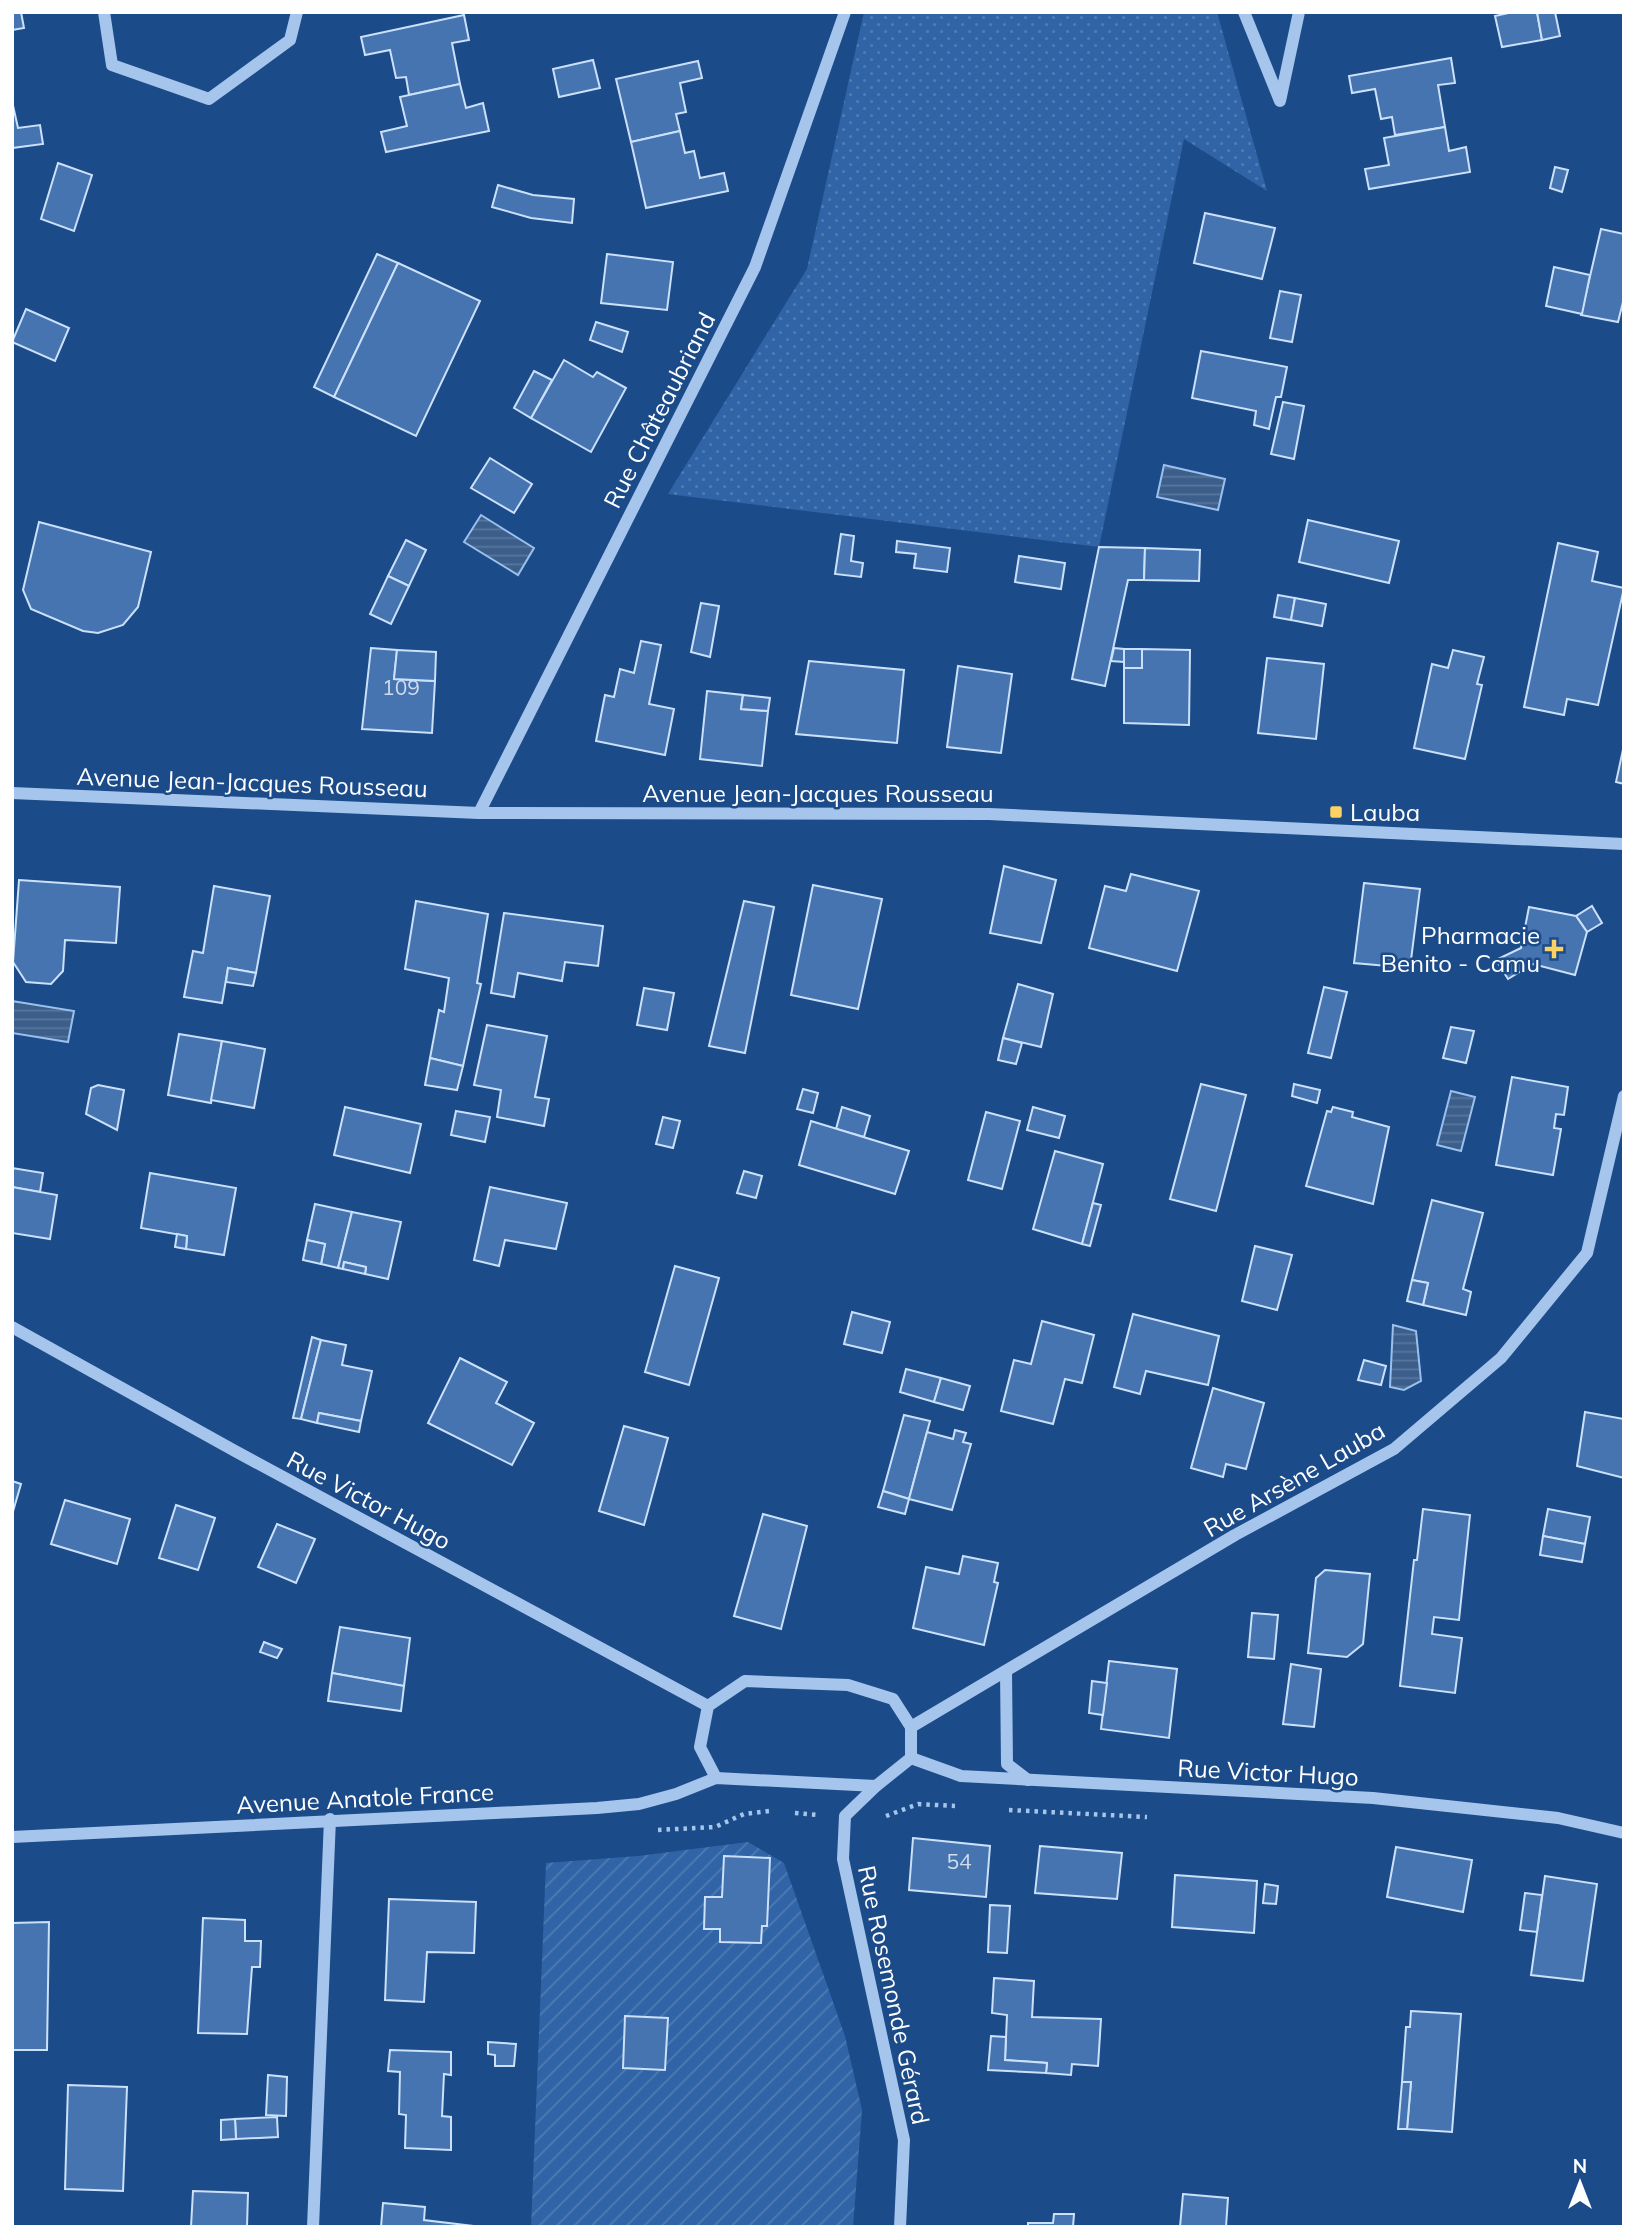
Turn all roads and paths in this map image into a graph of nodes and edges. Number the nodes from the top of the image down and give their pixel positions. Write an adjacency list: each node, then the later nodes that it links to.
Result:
1 (104, 12): 2 (street)
2 (297, 12)
3 (845, 12): 7 (street, Rue Châteaubriand)
4 (1244, 12): 5 (street)
5 (1299, 12)
6 (12, 793): 7 (street, Avenue Jean-Jacques Rousseau)
7 (479, 813): 8 (street, Avenue Jean-Jacques Rousseau)
8 (1624, 844)
9 (1624, 1096): 11 (street, Rue Arsène Lauba)
10 (12, 1327): 12 (street, Rue Victor Hugo)
11 (1006, 1671): 13 (street, Rue Arsène Lauba); 16 (street)
12 (708, 1706): 13 (street); 15 (street)
13 (911, 1727): 14 (street)
14 (911, 1758): 16 (street, Rue Victor Hugo); 17 (street)
15 (716, 1778): 17 (street); 24 (street, Avenue Anatole France)
16 (1028, 1781): 26 (street, Rue Victor Hugo)
17 (876, 1786): 22 (street)
18 (965, 1807): 22 (path)
19 (1005, 1809): 23 (path)
20 (774, 1811): 25 (path)
21 (784, 1812): 22 (path)
22 (845, 1816): 29 (street, Rue Rosemonde Gérard)
23 (1156, 1818)
24 (330, 1819): 27 (street, Avenue Anatole France); 28 (street)
25 (650, 1831)
26 (1624, 1833)
27 (12, 1837)
28 (313, 2227)
29 (900, 2227)

